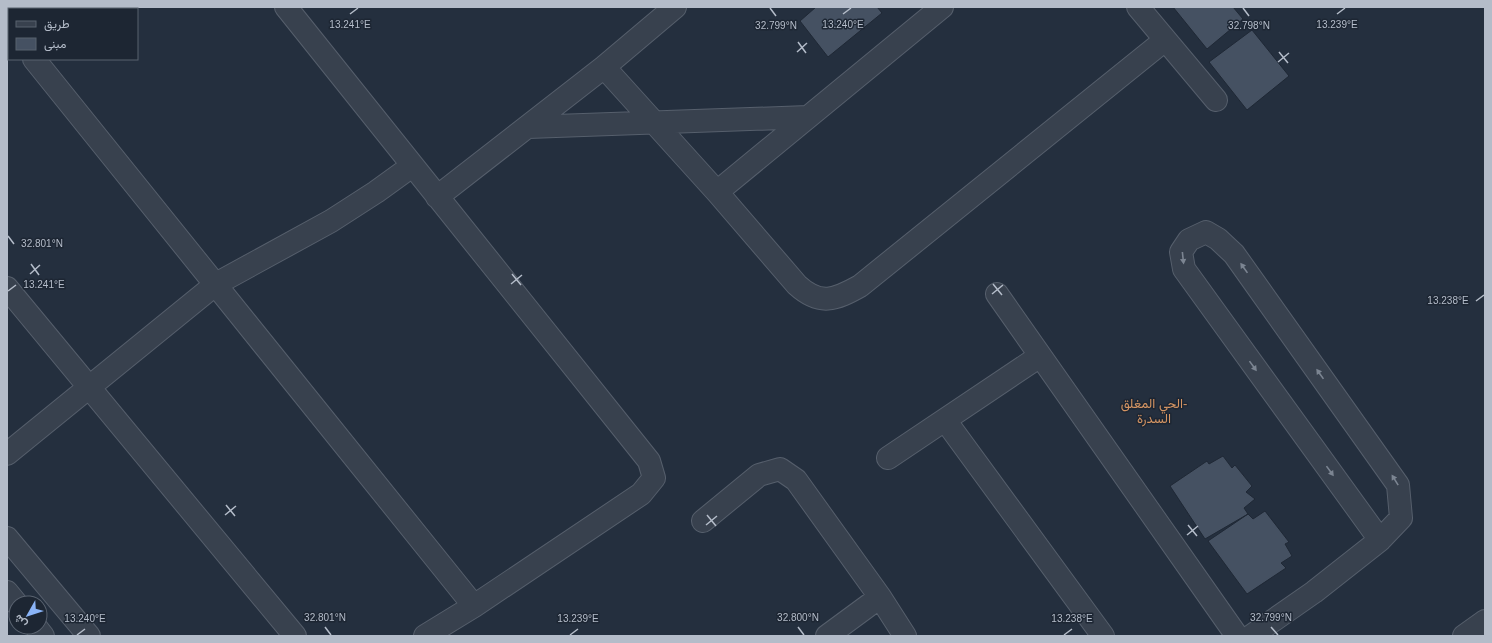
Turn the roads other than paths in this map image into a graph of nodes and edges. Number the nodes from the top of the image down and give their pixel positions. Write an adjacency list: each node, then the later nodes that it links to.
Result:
1 (286, 7): 12 (street)
2 (675, 7): 7 (street)
3 (942, 7): 9 (street)
4 (1138, 7): 5 (street)
5 (1165, 40): 8 (street); 13 (street)
6 (35, 60): 15 (street)
7 (604, 67): 10 (street); 11 (street)
8 (1216, 100)
9 (808, 117): 10 (street); 13 (street)
10 (654, 122): 11 (street); 13 (street)
11 (528, 127): 14 (street)
12 (412, 166): 14 (street); 15 (street)
13 (717, 192)
14 (437, 197): 27 (street)
15 (216, 284): 19 (street); 27 (street)
16 (7, 288): 19 (street)
17 (997, 294): 18 (street)
18 (1040, 356): 20 (street); 35 (street)
19 (88, 387): 21 (street); 30 (street)
20 (945, 420): 22 (street); 34 (street)
21 (7, 454)
22 (888, 458)
23 (703, 521): 26 (street)
24 (7, 538): 29 (street)
25 (1380, 540): 25 (street, one-way to 25); 36 (street)
26 (880, 597): 32 (street); 33 (street)
27 (474, 606): 31 (street)
28 (1485, 621): 37 (street)
29 (89, 636)
30 (295, 636)
31 (425, 636)
32 (827, 636)
33 (905, 636)
34 (1104, 636)
35 (1237, 636)
36 (1252, 636)
37 (1464, 636)

